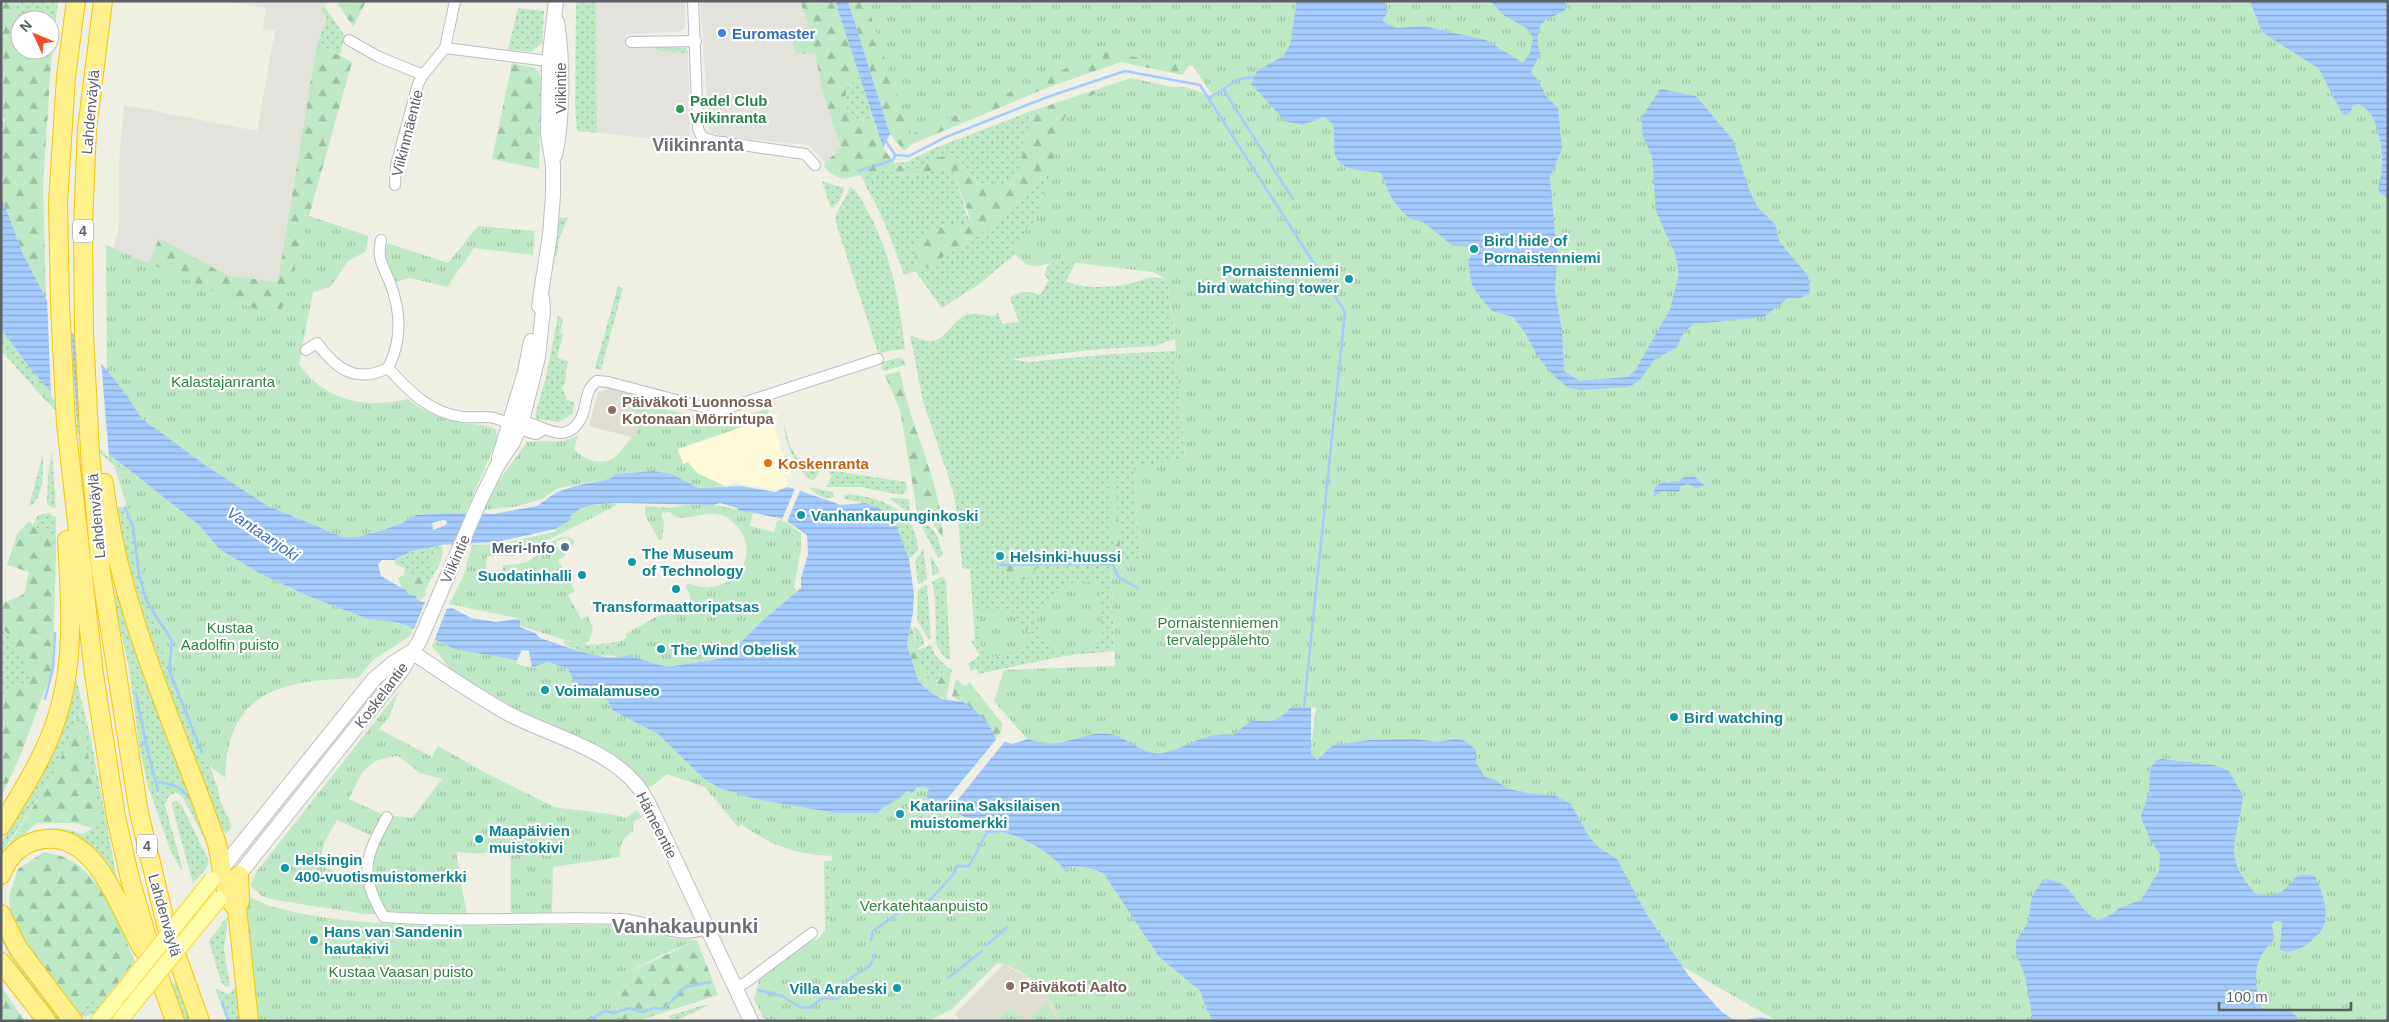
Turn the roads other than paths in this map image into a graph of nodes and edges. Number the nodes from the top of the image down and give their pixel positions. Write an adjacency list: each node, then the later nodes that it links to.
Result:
1 (76, 1): 19 (highway, Lahdenväylä / 4)
2 (103, 1): 18 (highway, Lahdenväylä / 4)
3 (456, 1): 9 (street, Viikinmäentie)
4 (694, 1): 7 (street)
5 (556, 6): 10 (main road, Viikintie)
6 (349, 40): 11 (street)
7 (696, 41): 8 (street); 12 (street)
8 (630, 42)
9 (445, 48): 10 (street); 11 (street, Viikinmäentie)
10 (554, 62): 20 (main road, Viikintie)
11 (423, 75): 13 (street, Viikinmäentie)
12 (816, 165)
13 (395, 185)
14 (381, 240): 17 (street)
15 (306, 350): 17 (street)
16 (878, 359): 20 (street)
17 (388, 368): 20 (street)
18 (89, 407): 28 (highway); 41 (highway, Lahdenväylä / 4)
19 (66, 424): 21 (highway); 23 (highway, Lahdenväylä / 4)
20 (517, 425): 22 (main road, Viikintie)
21 (69, 578): 23 (highway); 25 (highway)
22 (412, 652): 26 (main road, Koskelantie); 28 (main road, Koskelantie); 31 (main road, Hämeentie)
23 (112, 790): 34 (highway, Lahdenväylä / 4)
24 (387, 817): 31 (street)
25 (1, 826)
26 (239, 874): 28 (main road, Koskelantie); 29 (highway)
27 (1, 875): 34 (highway)
28 (220, 884): 29 (highway); 36 (main road, Koskelantie, bridge); 39 (main road, Koskelantie, bridge)
29 (238, 908): 42 (highway)
30 (1, 914): 38 (highway)
31 (707, 928): 35 (main road, Hämeentie)
32 (812, 933): 35 (street)
33 (1, 962): 37 (highway)
34 (156, 968): 40 (highway, Lahdenväylä / 4)
35 (736, 987): 43 (main road, Hämeentie)
36 (124, 1015)
37 (44, 1019)
38 (73, 1021)
39 (99, 1021)
40 (175, 1021)
41 (200, 1021)
42 (249, 1021)
43 (752, 1021)

